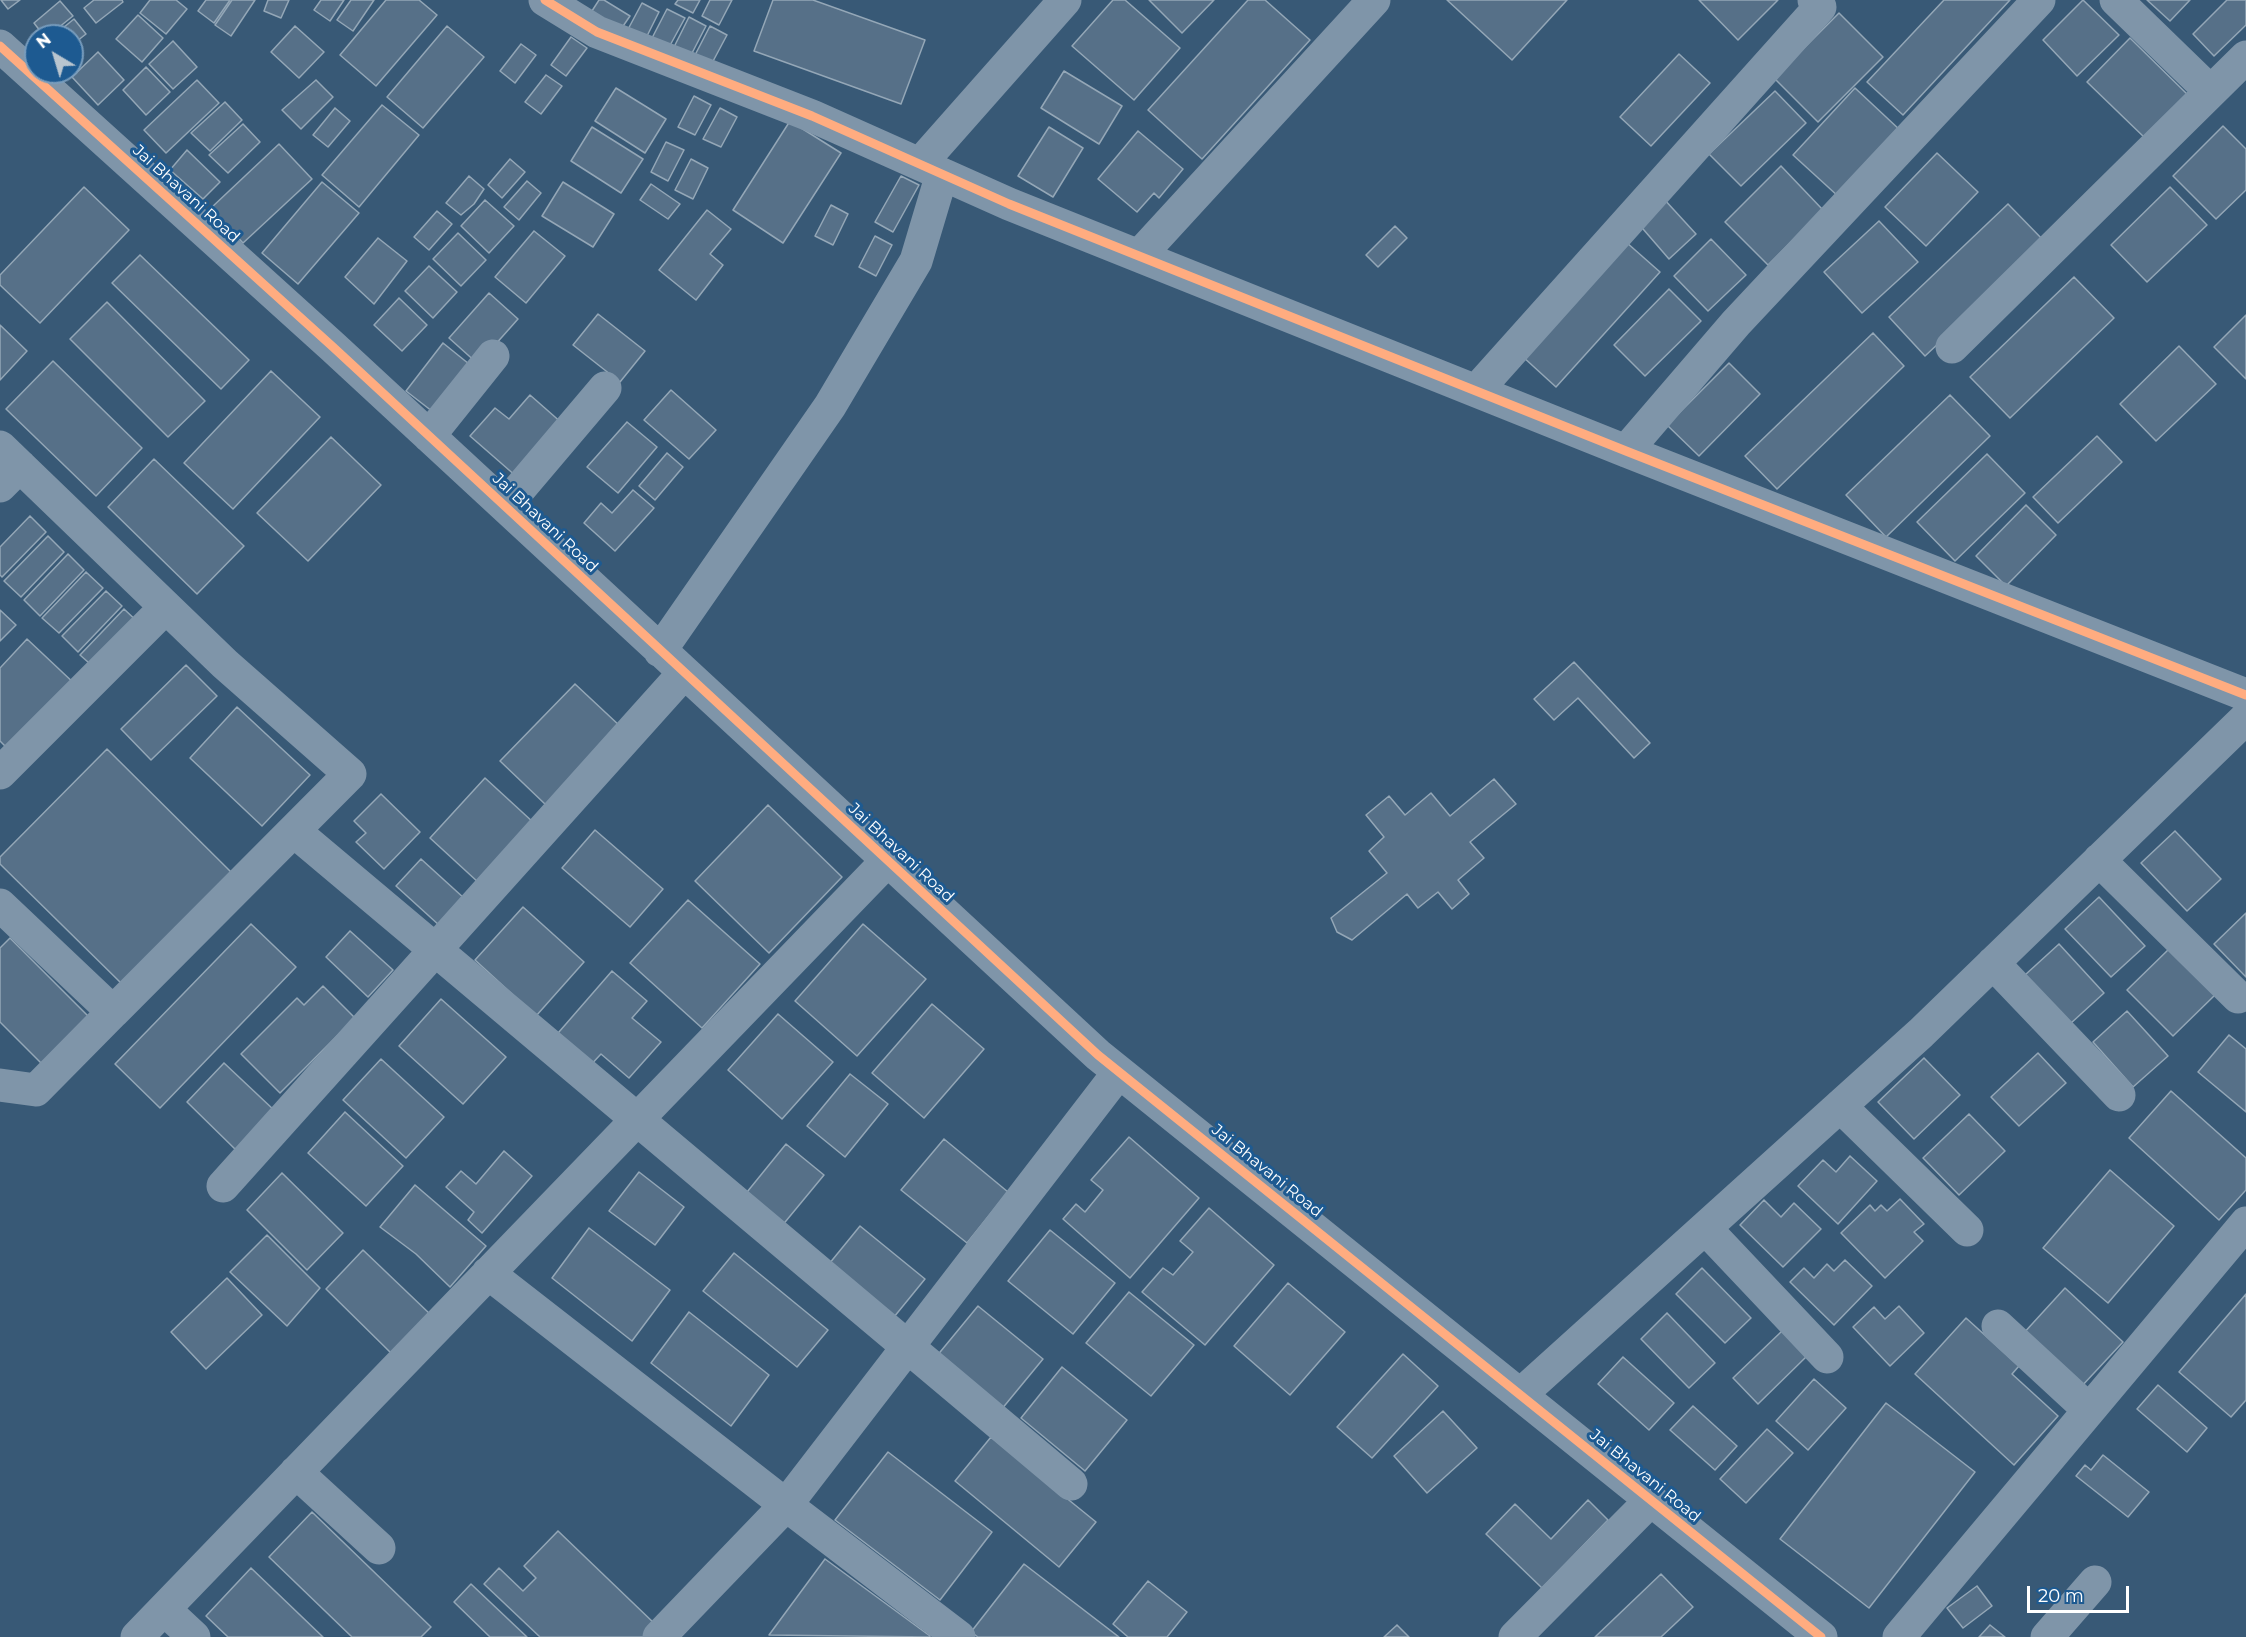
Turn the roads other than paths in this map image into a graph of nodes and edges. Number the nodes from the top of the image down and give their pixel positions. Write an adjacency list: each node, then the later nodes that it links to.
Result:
1 (545, 0): 11 (street)
2 (1065, 0): 7 (street)
3 (1374, 0): 12 (street)
4 (1814, 0): 16 (street)
5 (2039, 0): 18 (street)
6 (2116, 0): 10 (street)
7 (1035, 13): 11 (street)
8 (0, 46): 17 (street, Jai Bhavani Road)
9 (2246, 57): 10 (street)
10 (2210, 91): 13 (street)
11 (931, 169): 12 (street); 22 (street)
12 (1139, 256): 16 (street)
13 (1952, 347)
14 (493, 356): 17 (street)
15 (605, 388): 20 (street)
16 (1477, 390): 18 (street)
17 (429, 436): 20 (street, Jai Bhavani Road)
18 (1626, 451): 24 (street)
19 (7, 466): 21 (street)
20 (505, 506): 22 (street, Jai Bhavani Road)
21 (166, 607): 26 (street); 27 (street)
22 (660, 651): 23 (street, Jai Bhavani Road)
23 (684, 673): 29 (street, Jai Bhavani Road); 31 (street)
24 (2246, 696)
25 (2246, 718): 28 (street)
26 (0, 773)
27 (294, 831): 31 (street); 34 (street)
28 (2099, 860): 32 (street); 33 (street)
29 (887, 861): 35 (street, Jai Bhavani Road); 39 (street)
30 (0, 905): 34 (street)
31 (435, 950): 39 (street); 40 (street)
32 (1993, 963): 37 (street); 38 (street)
33 (2238, 997)
34 (113, 1012): 36 (street)
35 (1119, 1072): 46 (street); 48 (street, Jai Bhavani Road)
36 (0, 1085)
37 (2119, 1095)
38 (1840, 1106): 42 (street); 43 (street)
39 (637, 1119): 44 (street); 46 (street)
40 (223, 1186)
41 (2246, 1223): 49 (street)
42 (1705, 1228): 47 (street); 48 (street)
43 (1967, 1230)
44 (488, 1273): 50 (street); 53 (street)
45 (1998, 1326): 49 (street)
46 (908, 1347): 51 (street); 53 (street)
47 (1827, 1357)
48 (1520, 1395): 52 (street, Jai Bhavani Road)
49 (2089, 1410): 63 (street)
50 (296, 1472): 54 (street); 56 (street)
51 (1071, 1484)
52 (1651, 1500): 61 (street); 62 (street, Jai Bhavani Road)
53 (786, 1505): 59 (street); 60 (street)
54 (378, 1548)
55 (2095, 1581): 64 (street)
56 (164, 1609): 57 (street); 58 (street)
57 (137, 1637)
58 (194, 1637)
59 (659, 1637)
60 (959, 1637)
61 (1515, 1637)
62 (1821, 1637)
63 (1899, 1637)
64 (2047, 1637)

